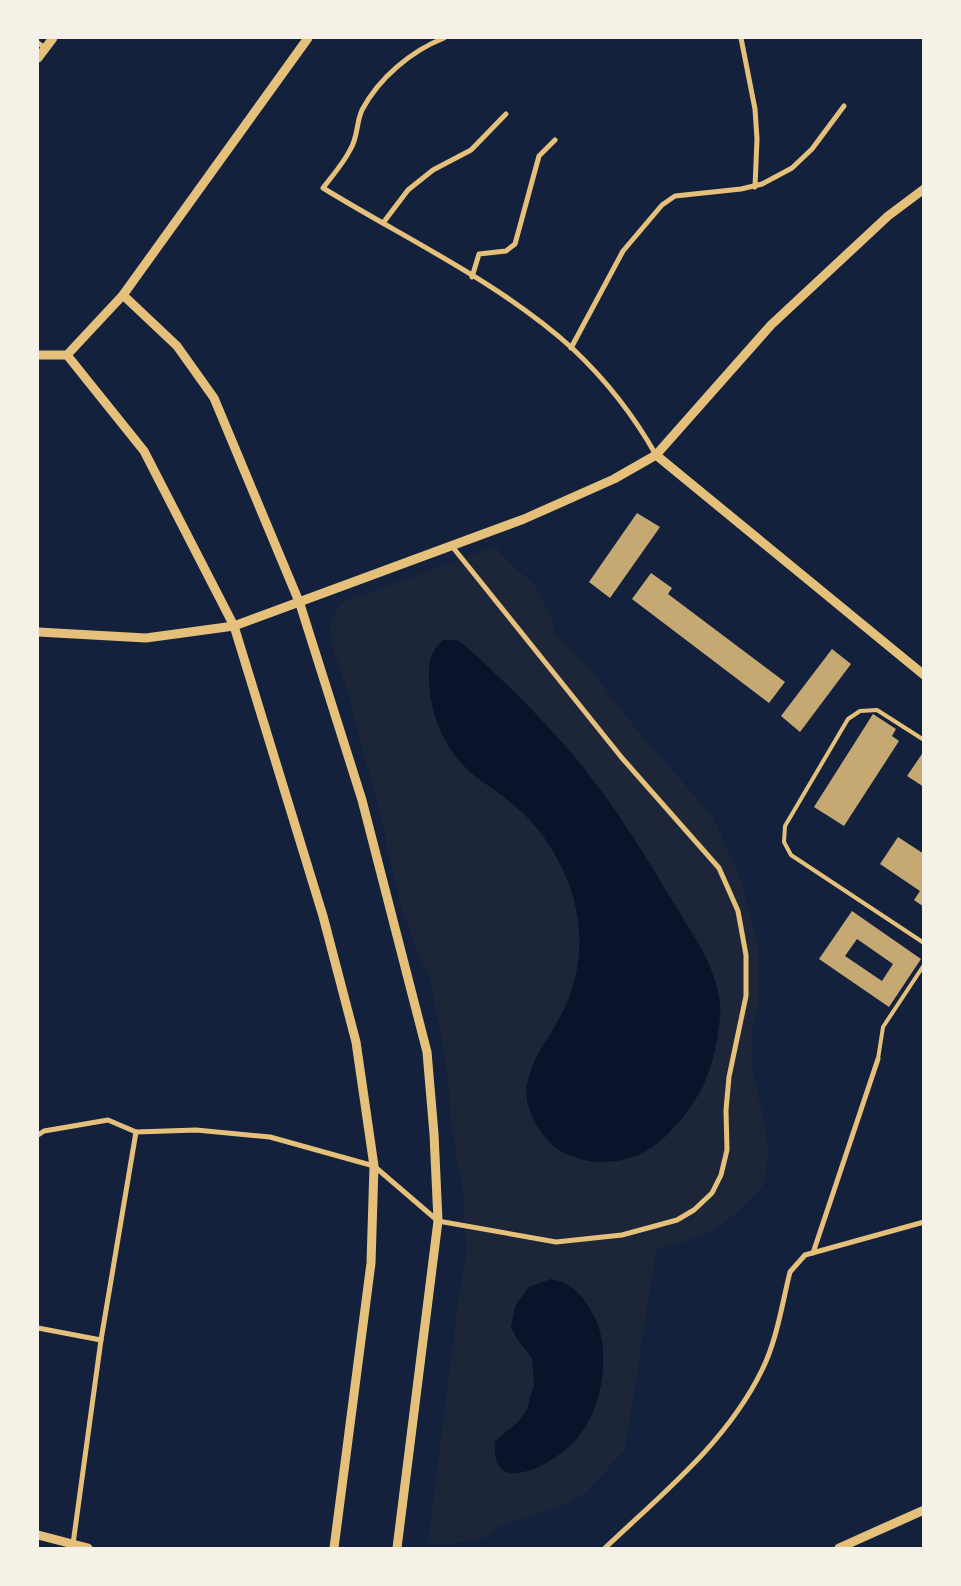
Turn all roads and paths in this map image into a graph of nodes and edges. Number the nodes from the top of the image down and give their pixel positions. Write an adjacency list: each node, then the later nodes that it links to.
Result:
1 (53, 38): 5 (street)
2 (308, 38): 14 (street)
3 (444, 38): 12 (street)
4 (741, 38): 10 (street)
5 (41, 46): 6 (street)
6 (38, 58)
7 (844, 106): 10 (street)
8 (506, 114): 12 (street)
9 (555, 140): 13 (street)
10 (756, 187): 15 (street)
11 (924, 189): 18 (street)
12 (382, 223): 13 (street)
13 (472, 277): 15 (street)
14 (122, 295): 16 (street); 20 (street)
15 (571, 348): 18 (street)
16 (67, 355): 17 (street); 21 (street)
17 (38, 356)
18 (656, 455): 19 (street); 23 (street)
19 (451, 546): 20 (street); 31 (street)
20 (300, 604): 21 (street); 31 (street)
21 (234, 626): 22 (street); 30 (street)
22 (38, 632)
23 (924, 675)
24 (924, 740): 25 (lane)
25 (924, 943)
26 (924, 965): 27 (lane)
27 (878, 1059): 33 (street)
28 (136, 1132): 29 (street); 30 (street); 35 (street)
29 (38, 1135)
30 (374, 1166): 31 (street); 40 (street)
31 (438, 1220): 41 (street)
32 (924, 1222): 33 (street)
33 (813, 1253): 42 (street)
34 (38, 1328): 35 (street)
35 (101, 1340): 38 (street)
36 (924, 1510): 43 (street)
37 (38, 1535): 38 (street)
38 (73, 1546): 39 (street)
39 (88, 1548)
40 (334, 1548)
41 (397, 1548)
42 (605, 1548)
43 (839, 1548)

